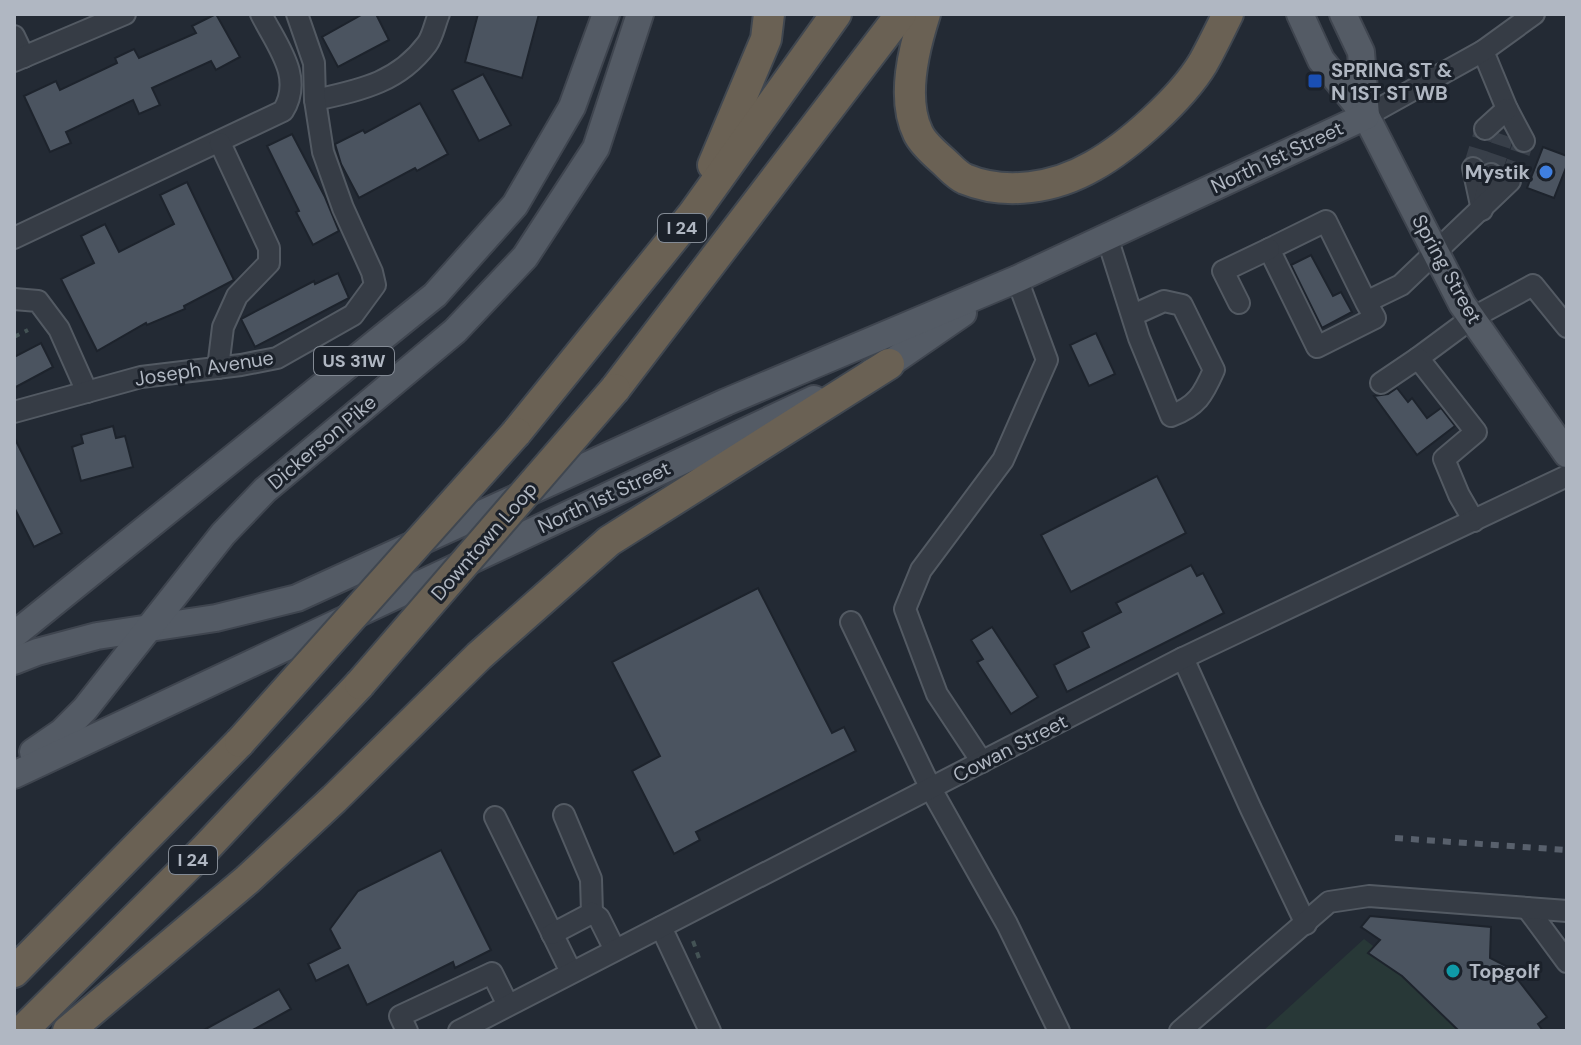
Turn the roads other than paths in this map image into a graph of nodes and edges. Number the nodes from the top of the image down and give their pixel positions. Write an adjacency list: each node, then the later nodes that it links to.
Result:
1 (125, 14): 17 (street)
2 (261, 14): 23 (street)
3 (297, 14): 18 (street, Joseph Avenue)
4 (439, 14): 18 (street)
5 (606, 14): 48 (main road, Dickerson Pike / US 31W)
6 (640, 14): 47 (main road, Dickerson Pike / US 31W)
7 (769, 14): 25 (highway)
8 (836, 14): 25 (highway, I 24)
9 (901, 14): 68 (highway, Downtown Loop / I 24, bridge)
10 (925, 14): 11 (highway)
11 (1228, 14)
12 (1300, 14): 20 (main road, Spring Street)
13 (1343, 14): 20 (main road, Spring Street)
14 (1534, 14): 16 (street, North 1st Street)
15 (14, 36): 17 (street)
16 (1483, 51): 19 (street); 20 (street, North 1st Street)
17 (19, 59)
18 (315, 100): 39 (street, Joseph Avenue)
19 (1507, 109): 21 (street); 22 (street)
20 (1366, 116): 26 (main road, North 1st Street); 29 (main road, Spring Street)
21 (1494, 132)
22 (1524, 141)
23 (220, 143): 27 (street); 39 (street)
24 (1482, 210): 24 (street); 29 (street)
25 (693, 214): 65 (highway, I 24, bridge)
26 (1107, 237): 30 (main road, North 1st Street); 34 (street)
27 (14, 238)
28 (1269, 249): 32 (street); 32 (street); 33 (street)
29 (1435, 251): 32 (street); 35 (main road, Spring Street)
30 (1014, 280): 38 (main road, North 1st Street); 47 (main road, North 1st Street); 51 (street)
31 (14, 299): 41 (street)
32 (1366, 302)
33 (1239, 303)
34 (1133, 315): 34 (street)
35 (1472, 318): 36 (street); 37 (street); 43 (main road, Spring Street)
36 (1567, 327)
37 (1418, 358): 40 (street); 45 (street)
38 (889, 364): 53 (main road, North 1st Street); 69 (highway)
39 (218, 368): 41 (street, Joseph Avenue)
40 (1381, 383)
41 (87, 392): 42 (street, Joseph Avenue)
42 (14, 412)
43 (1567, 454)
44 (1567, 476): 45 (street, Cowan Street)
45 (1474, 521): 49 (street, Cowan Street)
46 (851, 622): 54 (street)
47 (149, 628): 50 (main road, North 1st Street); 52 (main road, Dickerson Pike / US 31W)
48 (14, 635)
49 (1183, 658): 51 (street, Cowan Street); 60 (street)
50 (14, 661)
51 (982, 762): 54 (street, Cowan Street)
52 (14, 766)
53 (14, 775)
54 (931, 789): 61 (street, Cowan Street); 73 (street)
55 (564, 815): 59 (street)
56 (495, 817): 62 (street)
57 (1527, 908): 58 (street); 60 (street); 64 (street)
58 (1567, 911)
59 (592, 913): 62 (street); 63 (street)
60 (1306, 924): 74 (street)
61 (661, 927): 63 (street, Cowan Street); 72 (street)
62 (552, 934): 66 (street)
63 (615, 950): 66 (street, Cowan Street)
64 (1567, 962)
65 (14, 972)
66 (571, 972): 67 (street, Cowan Street)
67 (508, 1005): 70 (street); 71 (street, Cowan Street)
68 (22, 1031)
69 (68, 1031)
70 (407, 1031)
71 (459, 1031)
72 (710, 1031)
73 (1059, 1031)
74 (1180, 1031)

